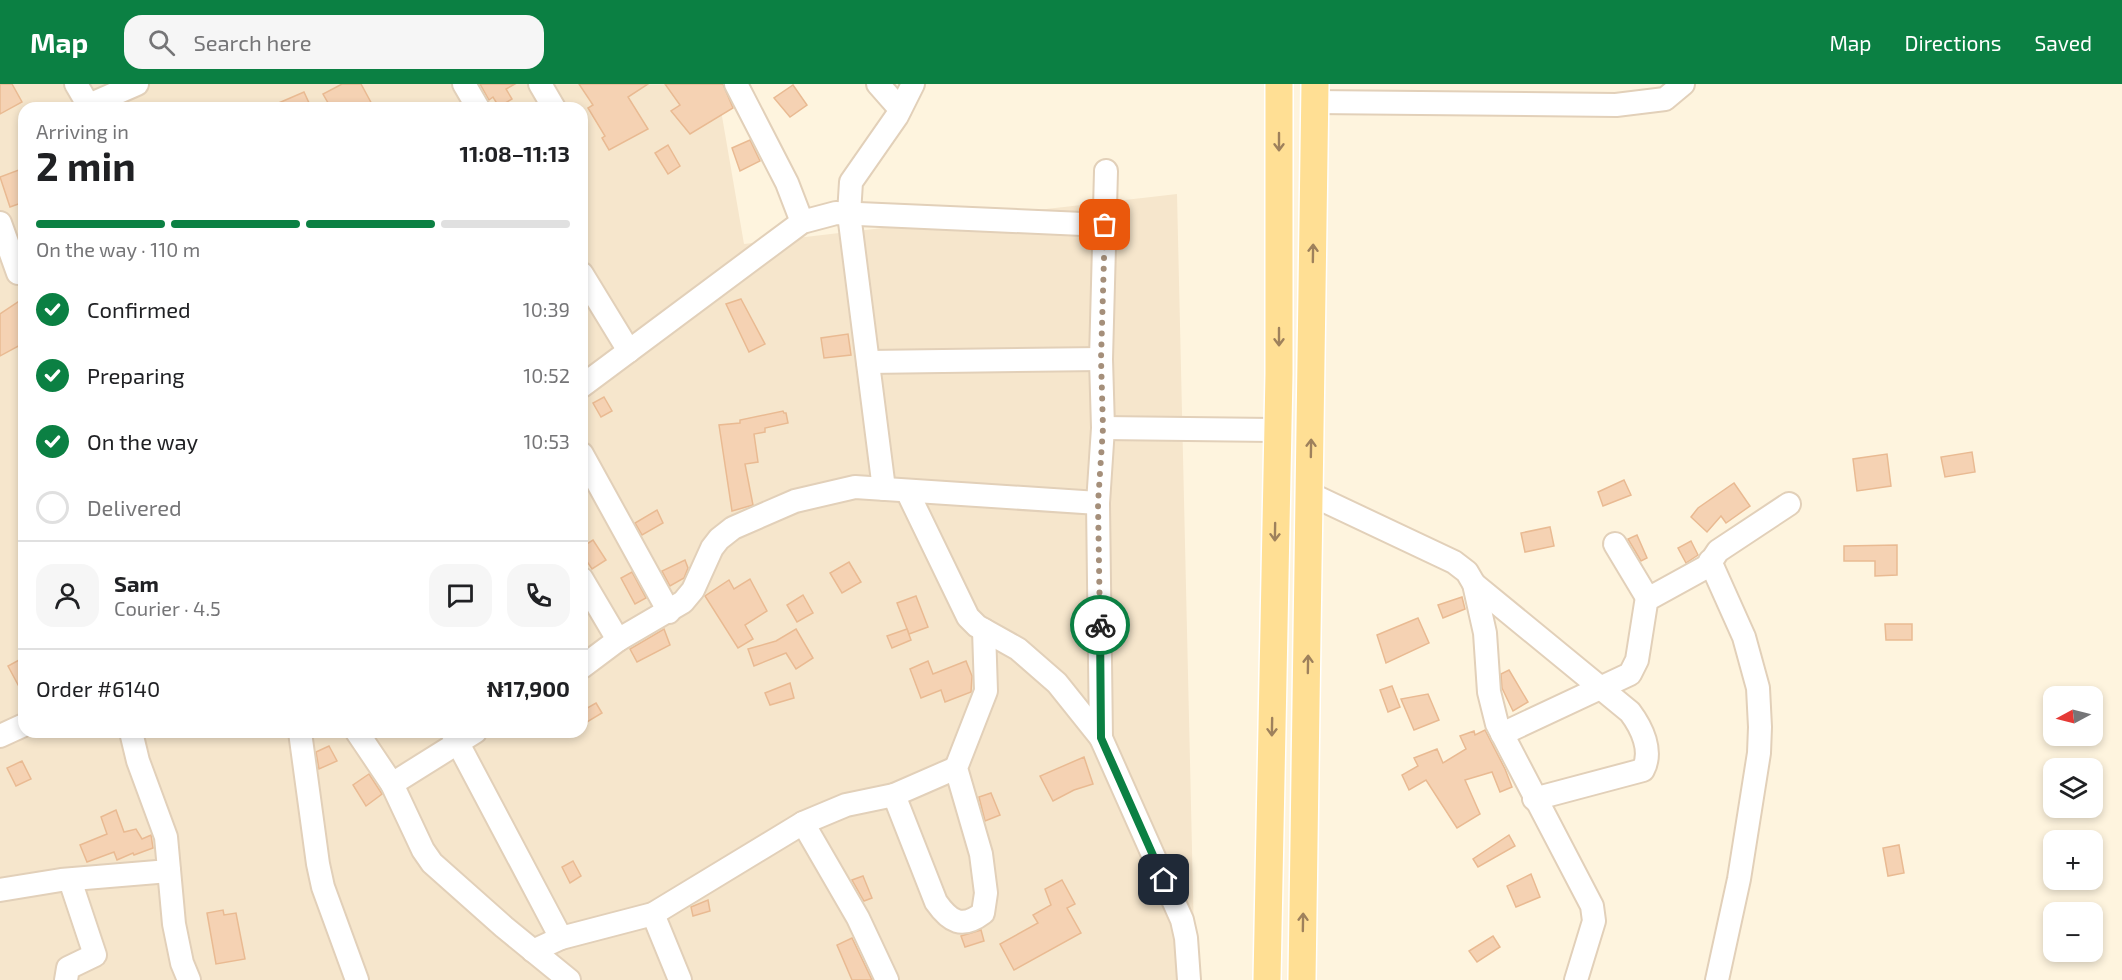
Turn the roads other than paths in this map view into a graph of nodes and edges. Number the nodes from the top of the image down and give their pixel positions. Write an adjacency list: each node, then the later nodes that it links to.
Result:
1 (76, 84): 11 (street)
2 (137, 84): 12 (street)
3 (464, 84): 13 (street)
4 (540, 84): 14 (street)
5 (736, 84): 18 (street)
6 (878, 84): 15 (street)
7 (913, 84): 15 (street)
8 (1279, 84): 28 (main road, one-way to 28)
9 (1683, 84): 10 (street)
10 (1315, 93): 32 (main road, one-way to 10)
11 (86, 102)
12 (99, 102)
13 (474, 102)
14 (550, 102)
15 (900, 109): 17 (street)
16 (1106, 171): 20 (street)
17 (849, 214): 18 (street); 20 (street); 25 (street)
18 (802, 222): 23 (street)
19 (0, 223): 21 (street)
20 (1105, 225): 24 (street)
21 (14, 275)
22 (588, 284): 23 (street)
23 (629, 351): 26 (street)
24 (1101, 359): 25 (street); 27 (street)
25 (868, 362): 30 (street)
26 (588, 382)
27 (1103, 428): 28 (street); 33 (street)
28 (1277, 430): 72 (main road, one-way to 72)
29 (588, 465): 40 (street)
30 (884, 489): 31 (street); 40 (street)
31 (907, 490): 33 (street); 41 (street)
32 (1310, 494): 37 (street); 73 (main road, one-way to 32)
33 (1098, 503): 53 (street)
34 (1789, 504): 36 (street)
35 (1615, 544): 39 (street)
36 (1710, 561): 39 (street); 75 (street)
37 (1474, 584): 44 (street); 46 (street)
38 (588, 589): 42 (street)
39 (1648, 599): 44 (street)
40 (669, 612): 42 (street)
41 (984, 630): 53 (street); 54 (street)
42 (618, 640): 43 (street)
43 (588, 662)
44 (1600, 688): 46 (street); 57 (street)
45 (18, 728): 47 (street)
46 (1502, 734): 57 (street)
47 (0, 736)
48 (132, 738): 59 (street)
49 (301, 738): 67 (street)
50 (361, 738): 55 (street)
51 (458, 738): 55 (street)
52 (463, 738): 63 (street)
53 (1101, 738): 71 (street)
54 (956, 768): 56 (street); 56 (street)
55 (392, 784): 64 (street)
56 (894, 795): 58 (street)
57 (1534, 799): 74 (street)
58 (803, 823): 62 (street); 70 (street)
59 (169, 871): 60 (street); 66 (street)
60 (70, 880): 61 (street); 65 (street)
61 (0, 890)
62 (653, 914): 63 (street); 69 (street)
63 (561, 938): 64 (street)
64 (533, 951): 68 (street)
65 (66, 980)
66 (189, 980)
67 (357, 980)
68 (569, 980)
69 (680, 980)
70 (887, 980)
71 (1189, 980)
72 (1268, 980)
73 (1302, 980)
74 (1576, 980)
75 (1717, 980)

